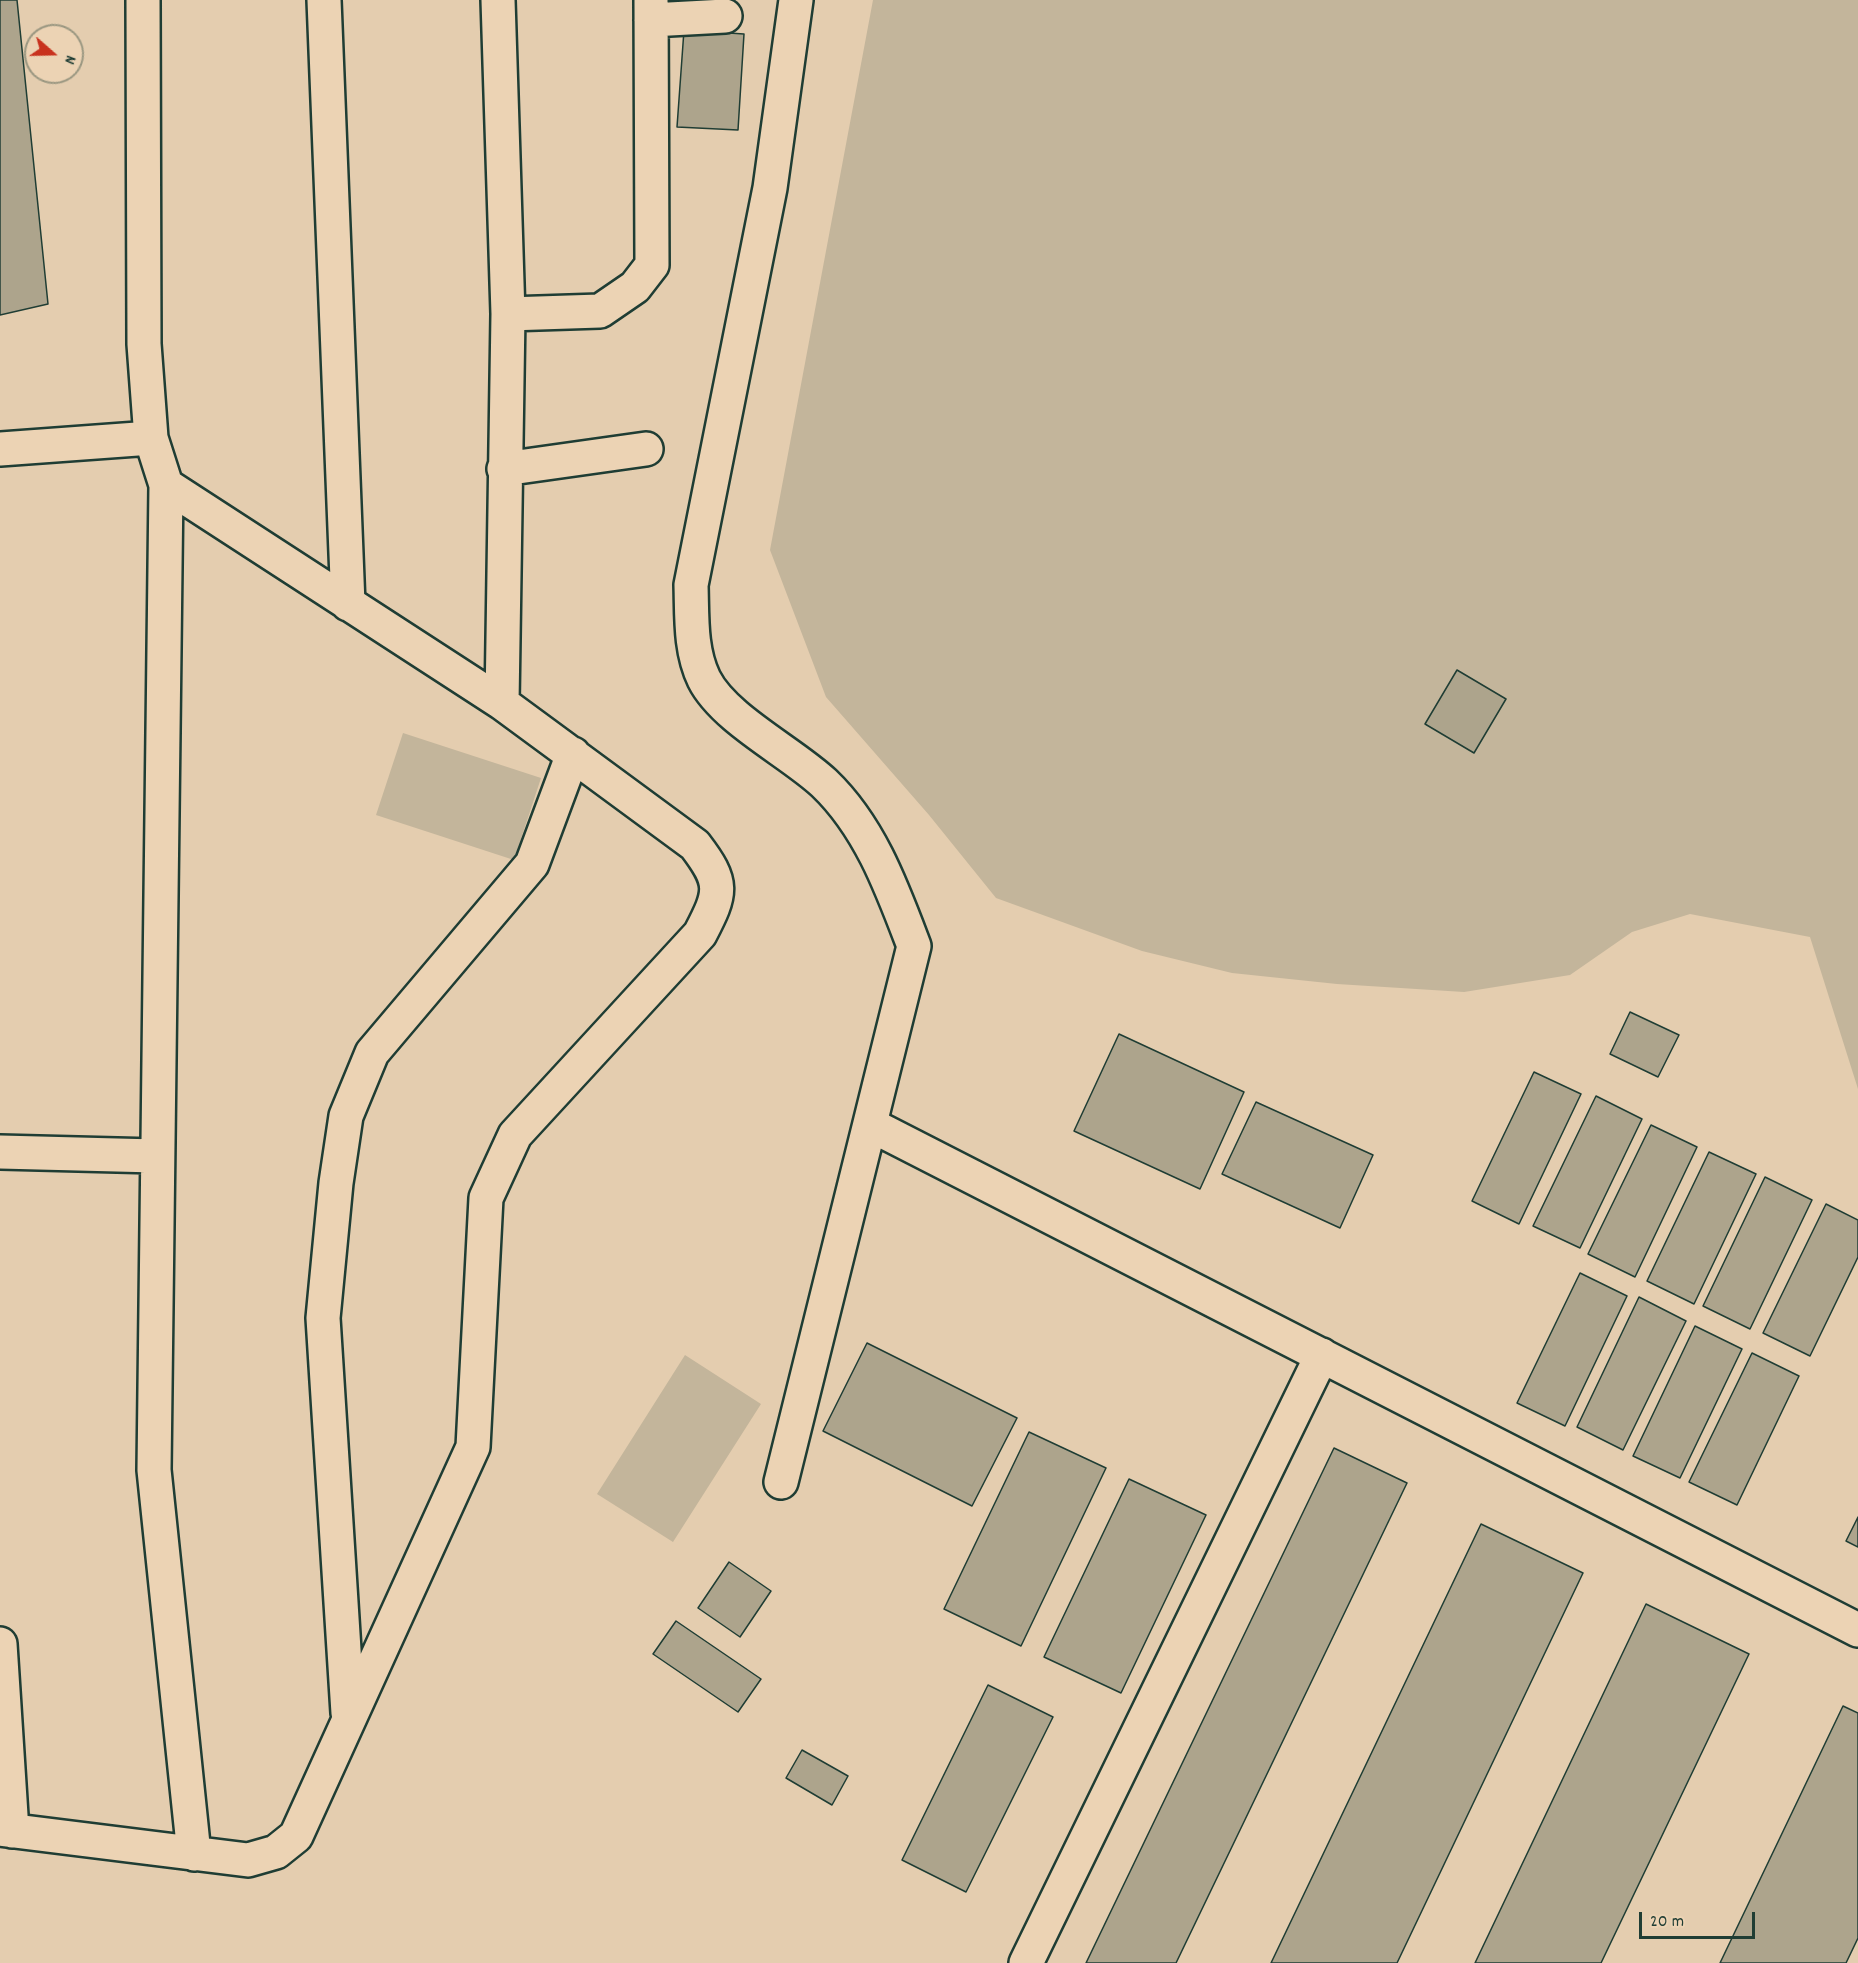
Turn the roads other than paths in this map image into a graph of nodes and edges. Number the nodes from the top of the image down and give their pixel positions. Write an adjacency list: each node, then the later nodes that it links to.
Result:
1 (143, 0): 8 (street)
2 (324, 0): 13 (street)
3 (498, 0): 7 (street)
4 (796, 0): 16 (street)
5 (651, 10): 6 (street); 7 (street)
6 (725, 16)
7 (507, 314): 11 (street)
8 (151, 438): 9 (street); 12 (street)
9 (0, 449)
10 (646, 449): 11 (street)
11 (504, 469): 14 (street)
12 (166, 485): 13 (street); 18 (street)
13 (348, 604): 14 (street)
14 (502, 703): 15 (street)
15 (573, 754): 23 (street); 23 (street)
16 (871, 1125): 19 (street); 20 (street)
17 (0, 1152): 18 (street)
18 (156, 1156): 25 (street)
19 (1323, 1355): 21 (street); 26 (street)
20 (781, 1482)
21 (1858, 1630)
22 (0, 1644): 24 (street)
23 (348, 1718): 25 (street)
24 (6, 1830): 25 (street)
25 (194, 1854)
26 (1026, 1963)

